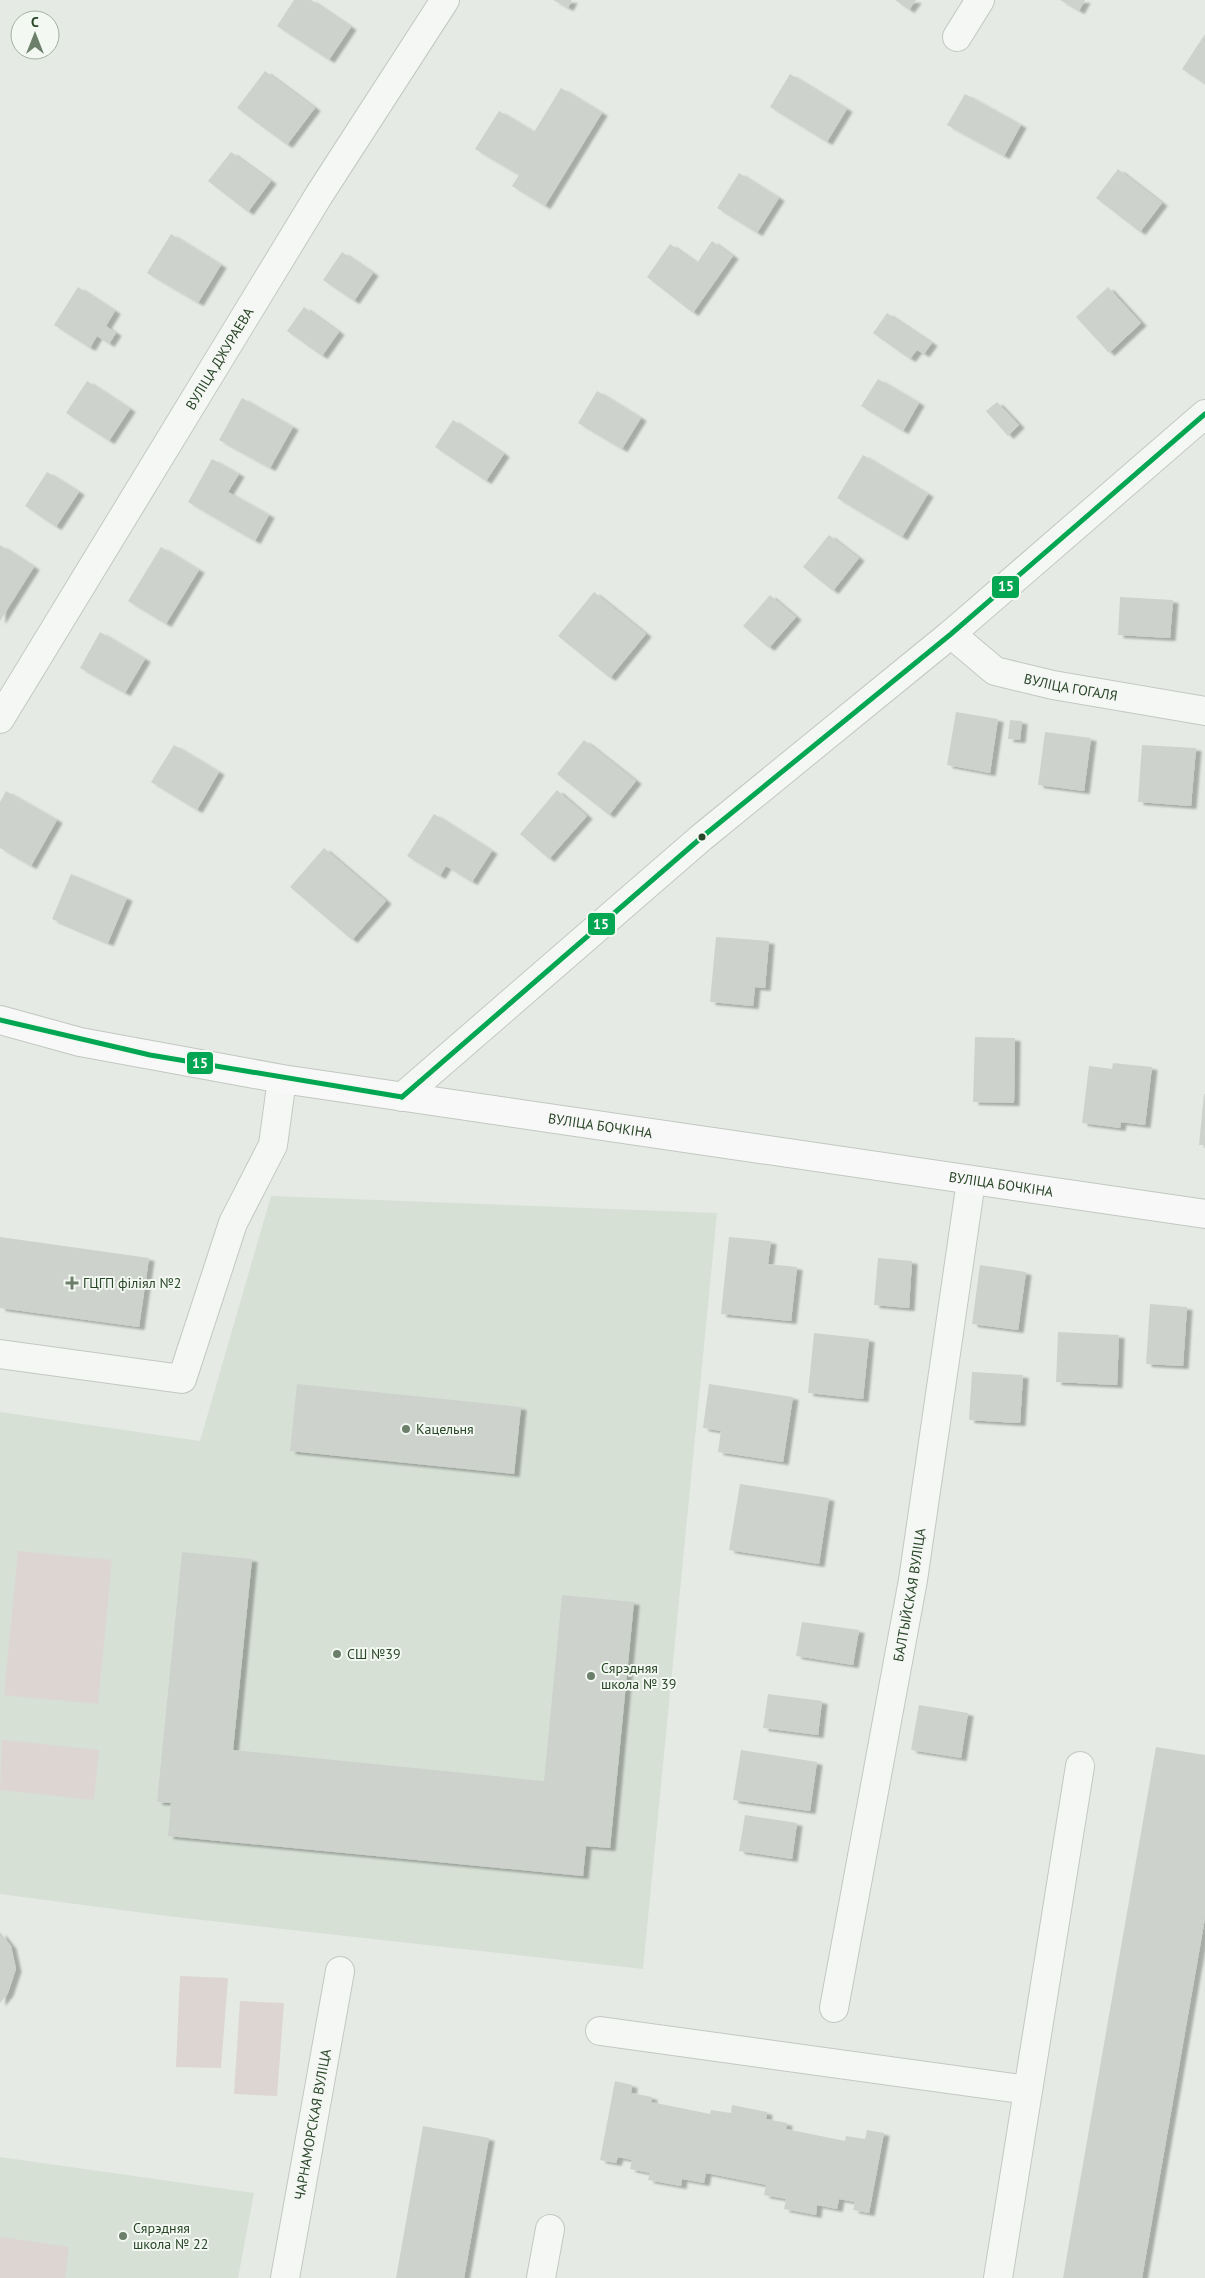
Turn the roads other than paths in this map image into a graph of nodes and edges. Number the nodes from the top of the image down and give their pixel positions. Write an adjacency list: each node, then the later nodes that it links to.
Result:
1 (445, 0): 7 (street, ВУЛІЦА ДЖУРАЕВА)
2 (980, 0): 3 (street)
3 (957, 37)
4 (1205, 414): 5 (street)
5 (951, 634): 6 (street, ВУЛІЦА ГОГАЛЯ); 10 (street)
6 (1205, 711)
7 (0, 719)
8 (0, 1020): 9 (main road, ВУЛІЦА БОЧКІНА)
9 (282, 1079): 10 (main road, ВУЛІЦА БОЧКІНА); 13 (street)
10 (402, 1097): 11 (main road, ВУЛІЦА БОЧКІНА)
11 (971, 1181): 12 (main road, ВУЛІЦА БОЧКІНА); 16 (street, БАЛТЫЙСКАЯ ВУЛІЦА)
12 (1205, 1214)
13 (0, 1354)
14 (1080, 1766): 18 (street)
15 (340, 1971): 20 (street, ЧАРНАМОРСКАЯ ВУЛІЦА)
16 (834, 2008)
17 (600, 2031): 18 (street)
18 (1028, 2090): 22 (street)
19 (550, 2229): 21 (street)
20 (285, 2278)
21 (541, 2278)
22 (998, 2278)

